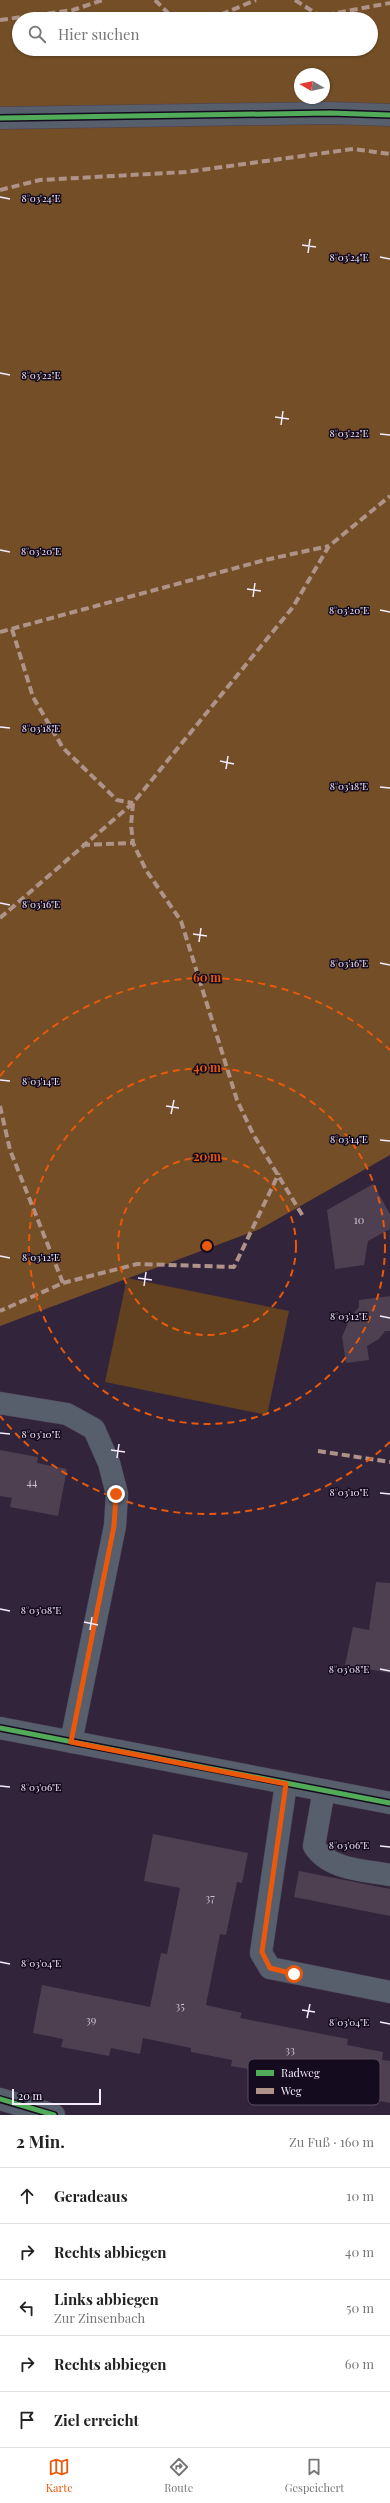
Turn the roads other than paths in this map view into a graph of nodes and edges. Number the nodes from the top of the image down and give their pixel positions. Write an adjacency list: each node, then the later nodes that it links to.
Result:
1 (390, 115): 2 (street)
2 (0, 118)
3 (0, 1403): 5 (street)
4 (0, 1728): 5 (street)
5 (71, 1742): 6 (street)
6 (286, 1784): 7 (street); 10 (street)
7 (324, 1790): 8 (street); 9 (street)
8 (390, 1803)
9 (390, 1875)
10 (390, 1992)
11 (0, 2099): 12 (street)
12 (54, 2115)

